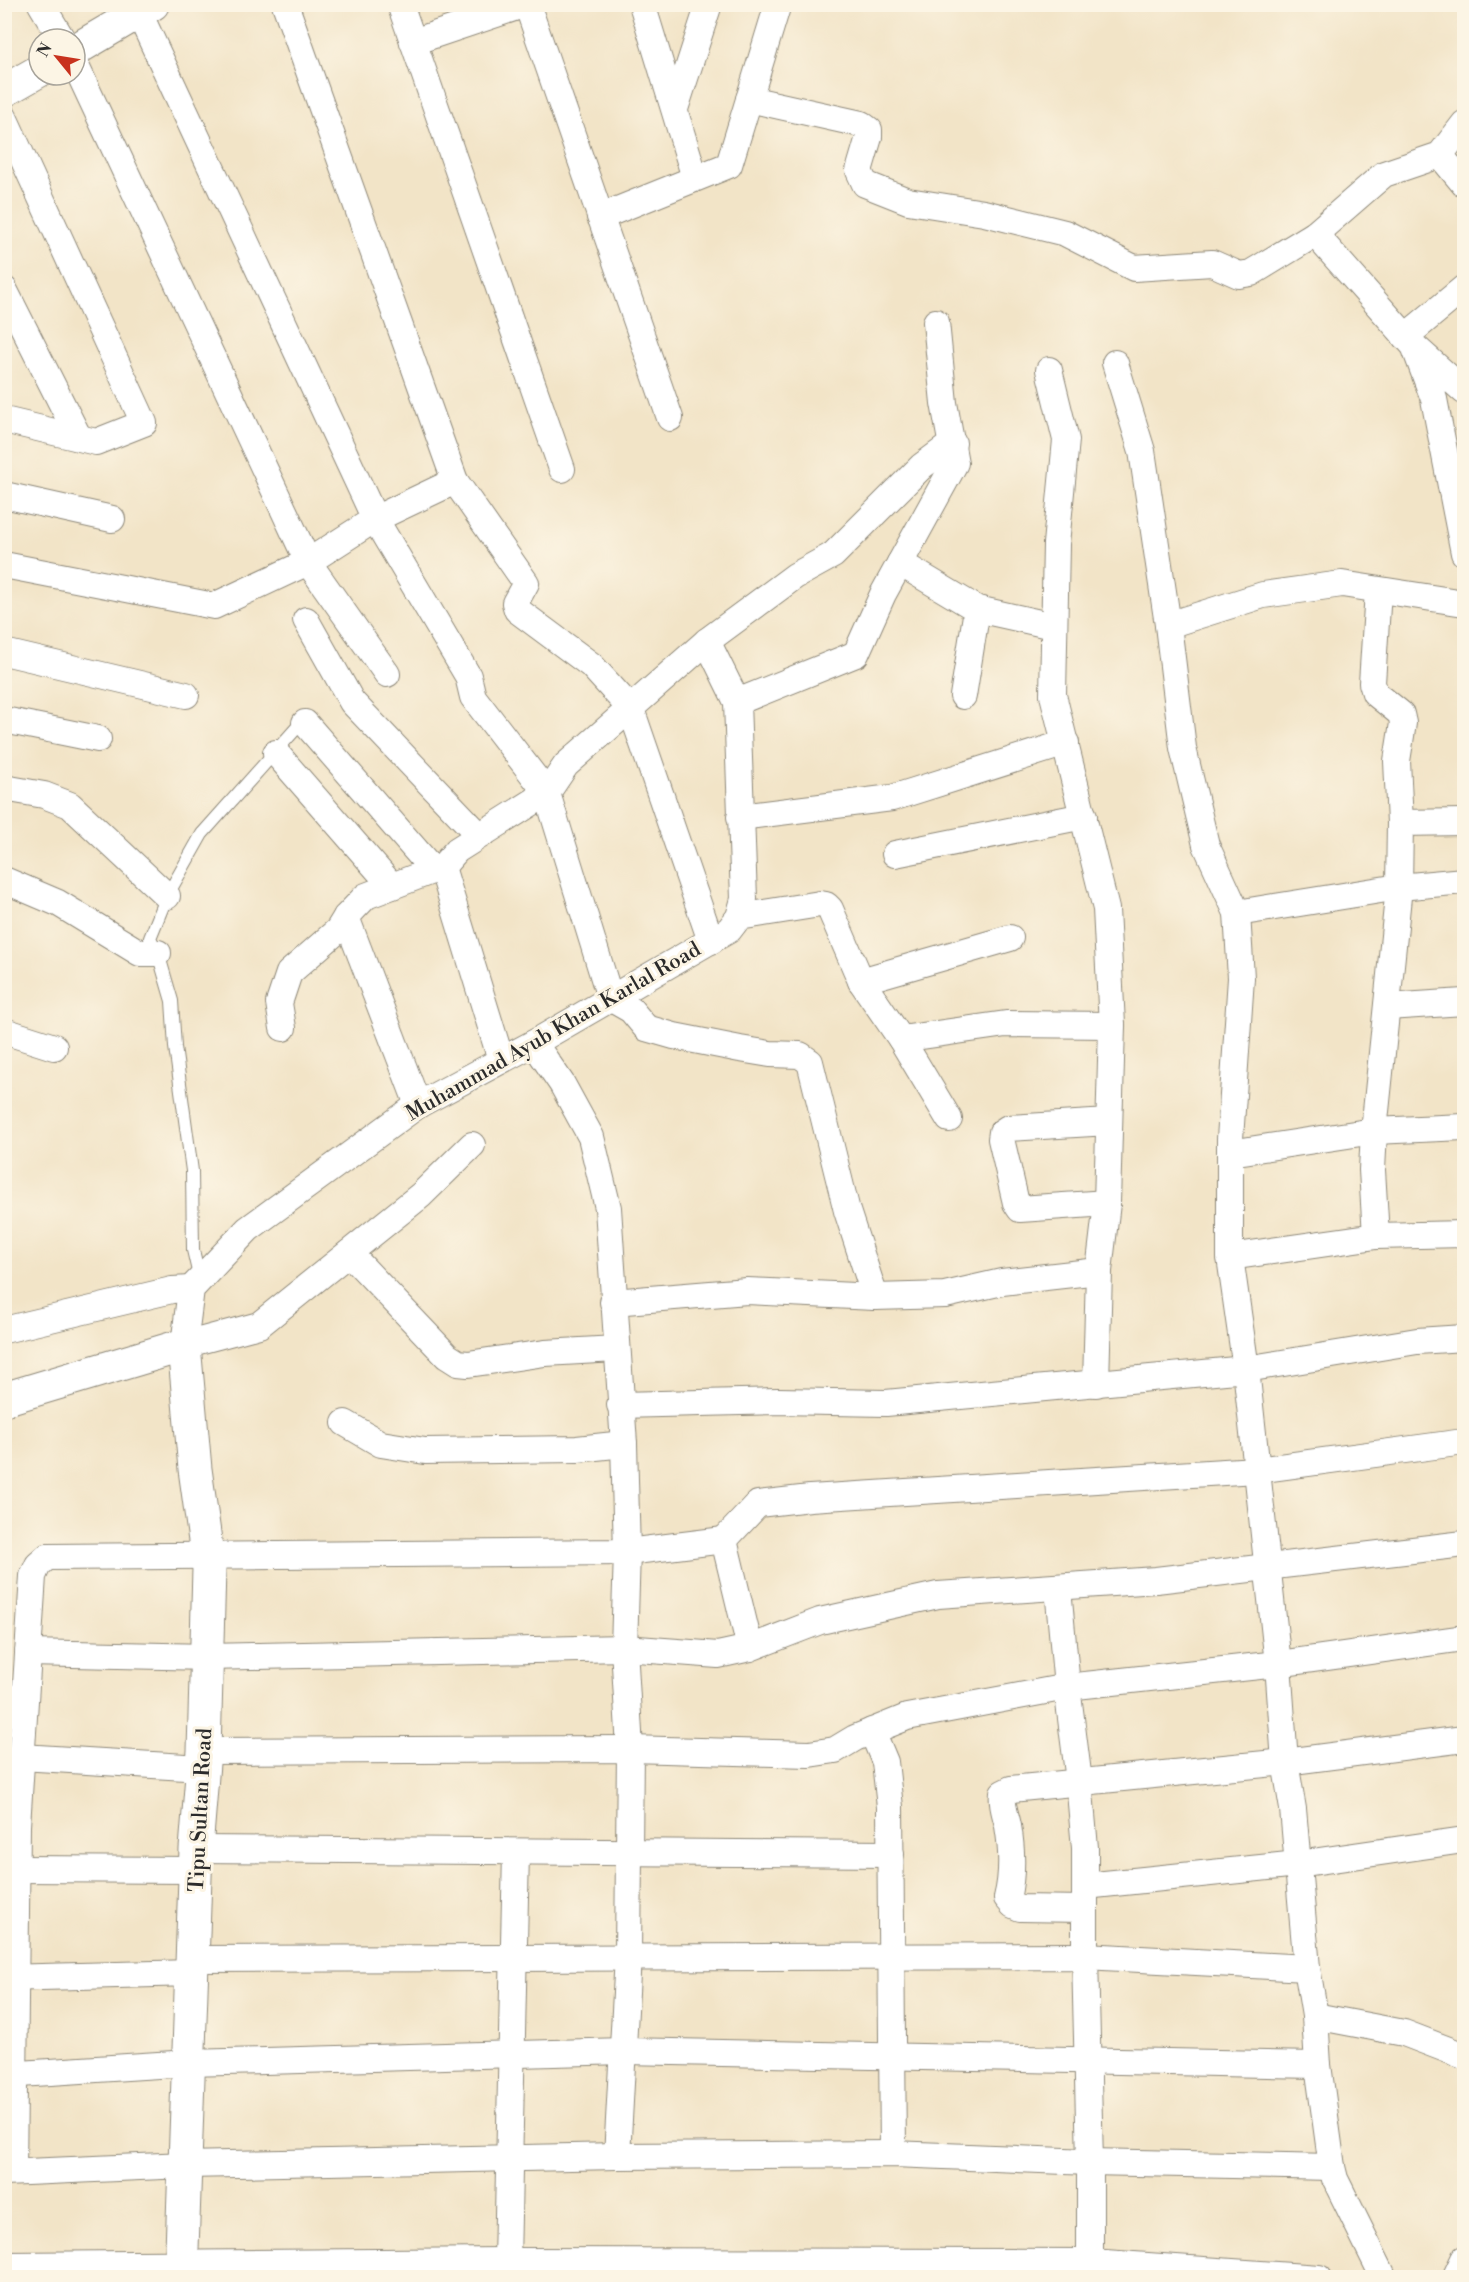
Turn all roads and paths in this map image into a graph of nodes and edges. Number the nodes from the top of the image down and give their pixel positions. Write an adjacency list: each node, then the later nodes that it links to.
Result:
1 (40, 4): 9 (street)
2 (285, 4): 36 (street)
3 (400, 4): 10 (street)
4 (526, 4): 10 (street); 22 (street)
5 (642, 4): 16 (street)
6 (709, 4): 16 (street)
7 (778, 4): 15 (street)
8 (146, 9): 11 (street); 39 (street)
9 (54, 27)
10 (413, 42): 35 (street)
11 (87, 43)
12 (27, 78): 14 (street)
13 (86, 87): 41 (street)
14 (4, 91)
15 (749, 99): 20 (street); 23 (street)
16 (675, 109): 20 (street)
17 (4, 117): 33 (street)
18 (1464, 124): 19 (street)
19 (1440, 155): 21 (street); 23 (street)
20 (695, 178): 22 (street)
21 (1464, 184)
22 (600, 217): 31 (street)
23 (1315, 234): 27 (street)
24 (1464, 288): 27 (street)
25 (4, 289): 33 (street)
26 (936, 322): 34 (street)
27 (1410, 342): 30 (street); 40 (street)
28 (1115, 363): 48 (street)
29 (1049, 370): 49 (street)
30 (1464, 391)
31 (670, 418)
32 (4, 420): 33 (street)
33 (79, 438)
34 (953, 443): 42 (street); 50 (street)
35 (562, 469)
36 (455, 480): 39 (street); 56 (street)
37 (4, 495): 38 (street)
38 (112, 519)
39 (375, 519): 41 (street); 63 (street)
40 (1464, 553)
41 (308, 562): 43 (street); 52 (street)
42 (900, 563): 46 (street); 55 (street)
43 (4, 565)
44 (1378, 591): 45 (street); 48 (street); 67 (street)
45 (1464, 603)
46 (977, 609): 49 (street); 54 (street)
47 (306, 620): 68 (street)
48 (1168, 625): 76 (street)
49 (1053, 626): 60 (street)
50 (707, 641): 55 (street); 56 (street)
51 (4, 652): 53 (street)
52 (387, 674)
53 (186, 695)
54 (963, 696)
55 (737, 702): 65 (street)
56 (631, 709): 63 (street); 80 (street)
57 (4, 720): 59 (street)
58 (305, 723): 61 (lane); 70 (street)
59 (98, 739)
60 (1066, 743): 64 (street); 65 (street)
61 (276, 753): 73 (street); 75 (lane)
62 (4, 788): 75 (street)
63 (547, 792): 68 (street); 83 (street)
64 (1084, 816): 69 (street); 86 (street)
65 (740, 818): 78 (street)
66 (1464, 822): 67 (street)
67 (1400, 823): 74 (street)
68 (479, 835): 70 (street)
69 (894, 854)
70 (438, 869): 73 (street); 92 (street)
71 (4, 880): 81 (street)
72 (1464, 881): 74 (street)
73 (392, 886): 77 (street)
74 (1399, 887): 76 (street); 85 (street)
75 (166, 896): 81 (lane)
76 (1237, 913): 99 (street)
77 (346, 917): 87 (street); 93 (street)
78 (739, 917): 80 (street, Muhammad Ayub Khan Karlal Road); 82 (street)
79 (1010, 938): 82 (street)
80 (711, 941): 83 (street, Muhammad Ayub Khan Karlal Road)
81 (158, 953): 106 (lane)
82 (861, 981): 89 (street)
83 (610, 998): 90 (street, Muhammad Ayub Khan Karlal Road); 107 (street)
84 (1464, 1002): 85 (street)
85 (1388, 1007): 97 (street)
86 (1112, 1025): 89 (street); 95 (street)
87 (283, 1028)
88 (4, 1031): 91 (street)
89 (901, 1039): 94 (street)
90 (534, 1043): 92 (street, Muhammad Ayub Khan Karlal Road); 108 (street)
91 (54, 1047)
92 (501, 1060): 93 (street, Muhammad Ayub Khan Karlal Road)
93 (418, 1105): 106 (street, Muhammad Ayub Khan Karlal Road)
94 (949, 1119)
95 (1109, 1122): 100 (street); 100 (street)
96 (1464, 1127): 97 (street)
97 (1374, 1131): 99 (street); 102 (street)
98 (472, 1145): 103 (street)
99 (1230, 1153): 104 (street)
100 (1107, 1203): 105 (street)
101 (1464, 1234): 102 (street)
102 (1376, 1236): 104 (street)
103 (349, 1253): 111 (street); 112 (street)
104 (1230, 1257): 113 (street)
105 (1099, 1270): 107 (street); 114 (street)
106 (196, 1285): 109 (street); 111 (street)
107 (875, 1297): 108 (street)
108 (613, 1302): 112 (street)
109 (4, 1330)
110 (1464, 1338): 113 (street)
111 (184, 1345): 115 (main road); 124 (main road, Tipu Sultan Road)
112 (616, 1349): 116 (street)
113 (1246, 1369): 114 (street); 120 (street)
114 (1096, 1384): 116 (street)
115 (4, 1400)
116 (620, 1405): 119 (street)
117 (345, 1423): 119 (street)
118 (1464, 1442): 120 (street)
119 (624, 1444): 123 (street)
120 (1256, 1470): 121 (street); 125 (street)
121 (724, 1540): 123 (street); 129 (street)
122 (1464, 1544): 125 (street)
123 (627, 1552): 124 (street); 128 (street)
124 (207, 1556): 130 (street); 131 (main road, Tipu Sultan Road)
125 (1267, 1567): 126 (street); 132 (street)
126 (1058, 1588): 129 (street); 133 (street)
127 (1464, 1638): 132 (street)
128 (624, 1648): 129 (street); 131 (street); 137 (street)
129 (750, 1648)
130 (28, 1653): 131 (street); 134 (street)
131 (208, 1657): 139 (main road, Tipu Sultan Road)
132 (1278, 1664): 133 (street); 140 (street)
133 (1067, 1687): 135 (street); 141 (street)
134 (14, 1716): 138 (street)
135 (872, 1731): 137 (street); 146 (street)
136 (1464, 1739): 140 (street)
137 (630, 1749): 139 (street); 145 (street)
138 (21, 1757): 139 (street); 142 (street)
139 (203, 1759): 147 (main road, Tipu Sultan Road)
140 (1285, 1762): 141 (street); 148 (street)
141 (1079, 1781): 150 (street); 150 (street)
142 (11, 1826): 149 (street)
143 (1464, 1840): 148 (street)
144 (516, 1852): 145 (street); 147 (street); 154 (street)
145 (629, 1853): 146 (street); 151 (street)
146 (891, 1854): 152 (street)
147 (196, 1860): 149 (street); 155 (main road, Tipu Sultan Road)
148 (1298, 1864): 150 (street); 156 (street)
149 (16, 1869): 157 (street)
150 (1085, 1898): 153 (street)
151 (628, 1956): 152 (street); 154 (street); 159 (street)
152 (891, 1956): 153 (street); 161 (street)
153 (1085, 1956): 156 (street); 163 (street)
154 (514, 1957): 155 (street); 160 (street)
155 (192, 1966): 157 (street); 164 (main road, Tipu Sultan Road)
156 (1307, 1968): 158 (street)
157 (10, 1978): 166 (street)
158 (1315, 2016): 162 (street); 165 (street)
159 (624, 2051): 160 (street); 161 (street); 168 (street)
160 (512, 2054): 164 (street); 169 (street)
161 (892, 2056): 163 (street); 167 (street)
162 (1464, 2056)
163 (1088, 2060): 165 (street); 170 (street)
164 (189, 2063): 166 (street); 171 (main road, Tipu Sultan Road)
165 (1318, 2065): 172 (street)
166 (9, 2074): 173 (street)
167 (893, 2154): 168 (street); 170 (street)
168 (617, 2156): 169 (street)
169 (509, 2158): 171 (street); 174 (street)
170 (1090, 2162): 172 (street); 177 (street)
171 (185, 2165): 173 (street); 176 (main road, Tipu Sultan Road)
172 (1332, 2167): 179 (street)
173 (9, 2173)
174 (507, 2261): 176 (street); 177 (street)
175 (4, 2265): 176 (street)
176 (182, 2270)
177 (1090, 2270): 178 (street)
178 (1319, 2277)
179 (1384, 2277)

